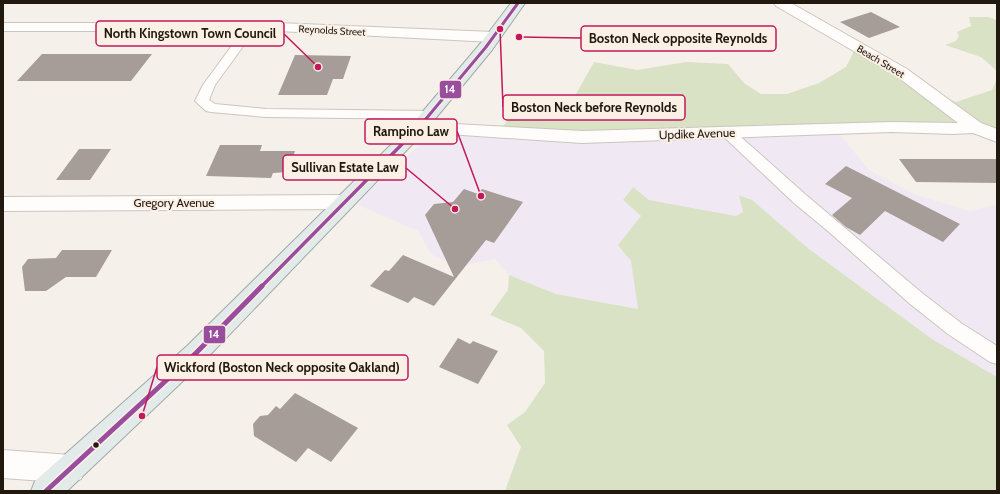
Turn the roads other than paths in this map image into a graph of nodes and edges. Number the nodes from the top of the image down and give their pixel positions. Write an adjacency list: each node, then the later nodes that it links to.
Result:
1 (518, 3): 5 (main road)
2 (781, 3): 7 (street, Beach Street)
3 (3, 27): 4 (street, Reynolds Street)
4 (251, 27): 5 (street, Reynolds Street); 6 (lane)
5 (493, 37): 6 (main road)
6 (425, 121): 8 (street, Updike Avenue); 10 (main road)
7 (975, 127): 8 (street, Updike Avenue); 9 (street)
8 (728, 133): 12 (lane)
9 (997, 136)
10 (345, 202): 11 (street, Gregory Avenue); 14 (main road)
11 (3, 204)
12 (997, 356)
13 (3, 464): 14 (street)
14 (71, 468): 15 (main road)
15 (46, 491)

